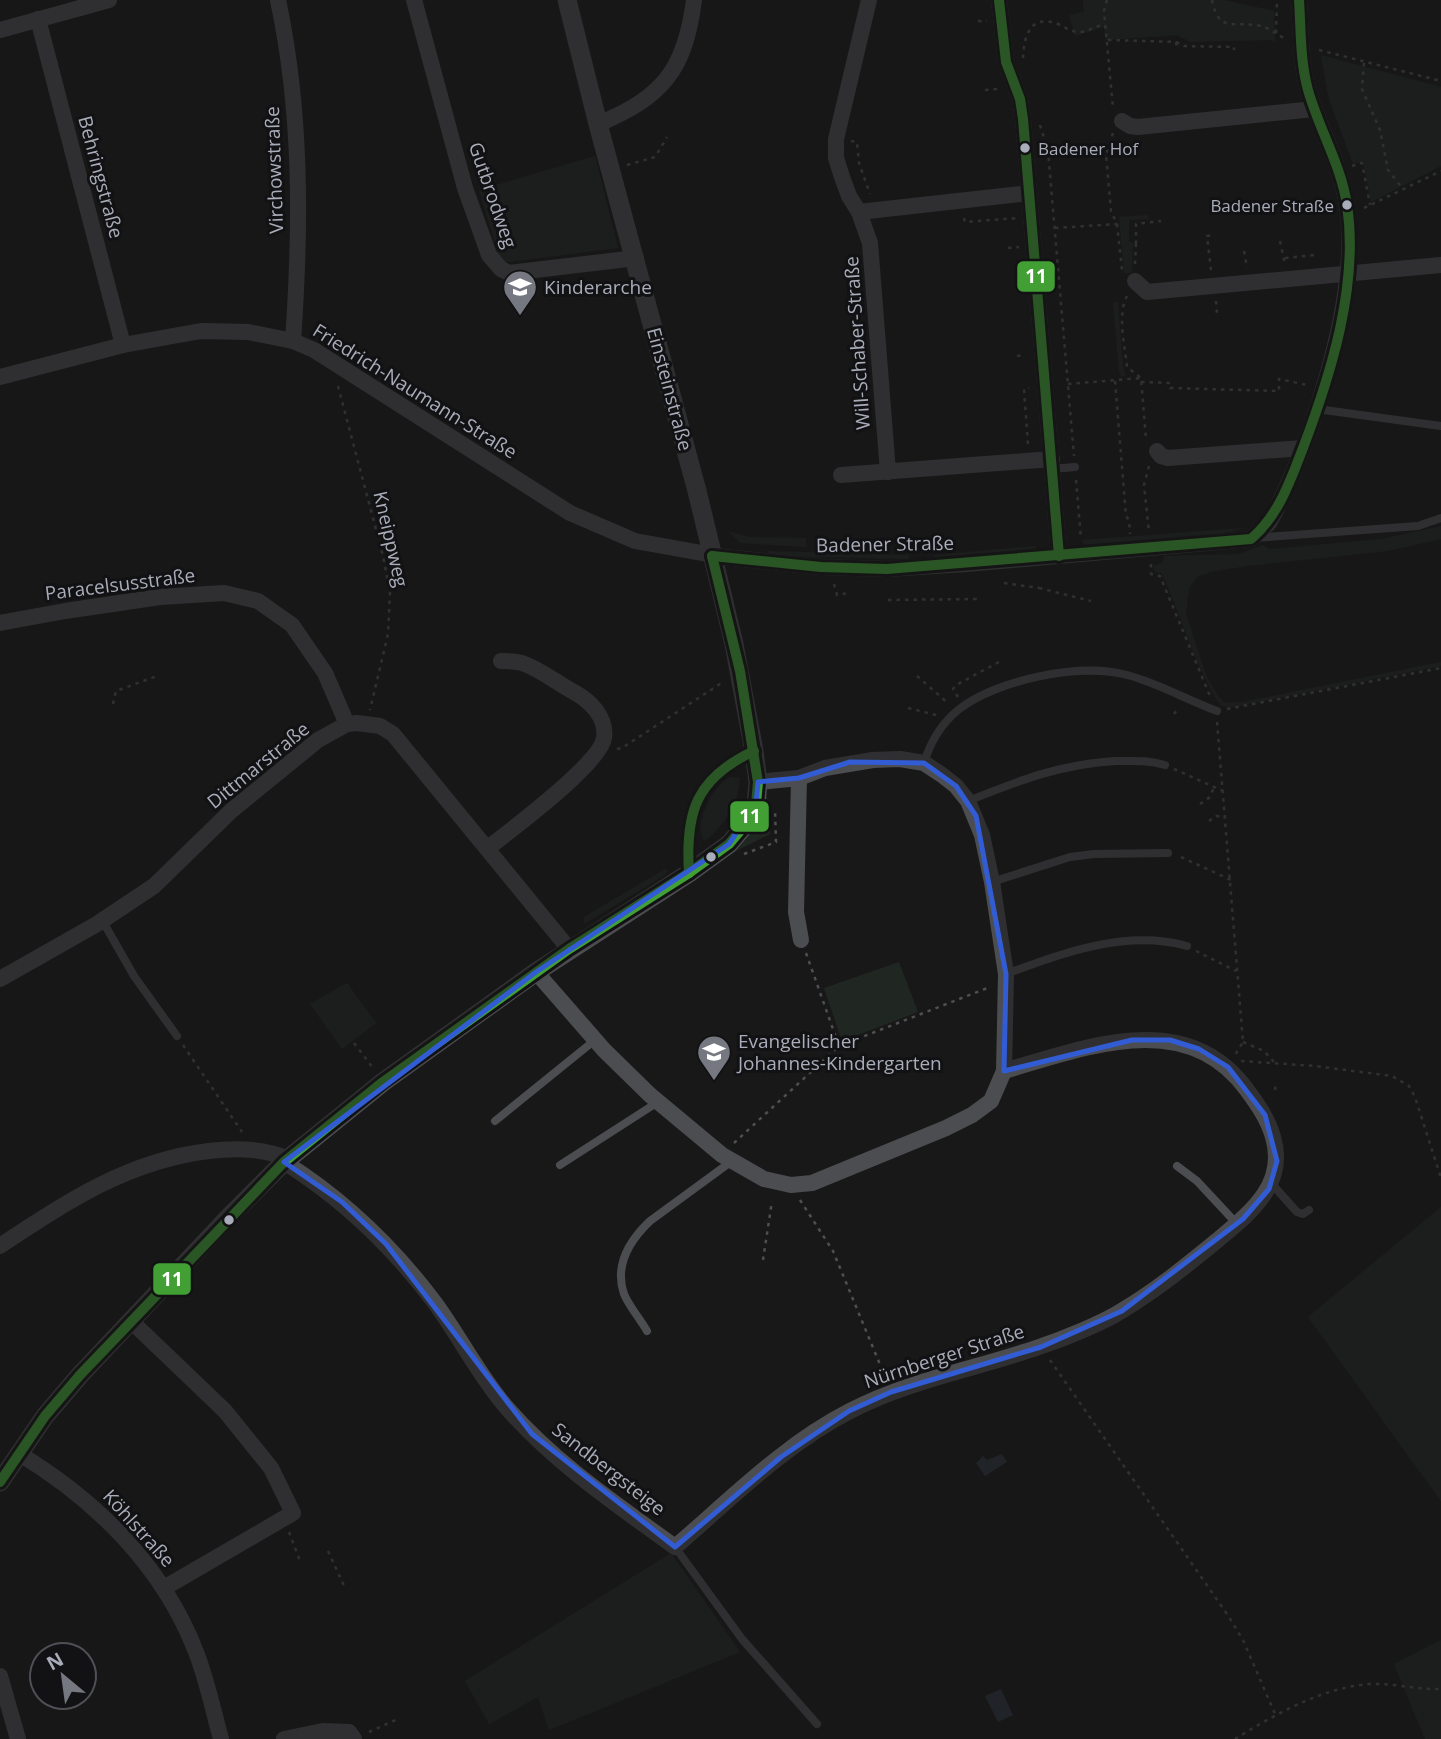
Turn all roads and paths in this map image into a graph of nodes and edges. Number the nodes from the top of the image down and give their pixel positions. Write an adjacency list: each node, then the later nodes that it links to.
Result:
1 (108, 0): 12 (street)
2 (278, 0): 52 (street, Virchowstraße)
3 (414, 0): 45 (street, Gutbrodweg)
4 (567, 0): 26 (street, Einsteinstraße)
5 (695, 0): 26 (street)
6 (869, 0): 28 (street, Will-Schaber-Straße)
7 (999, 0): 20 (street)
8 (1107, 0): 13 (path)
9 (1212, 0): 10 (path)
10 (1277, 0)
11 (1300, 0): 17 (street)
12 (38, 19): 14 (street); 53 (street, Behringstraße)
13 (1105, 24): 15 (path); 20 (path)
14 (0, 30)
15 (1107, 40): 16 (path); 25 (path)
16 (1176, 42): 18 (path); 19 (path)
17 (1302, 46): 21 (path); 23 (street)
18 (1177, 49)
19 (1234, 50)
20 (1006, 62): 33 (street)
21 (1364, 62): 22 (path); 32 (path)
22 (1441, 81)
23 (1314, 110): 25 (street); 30 (street)
24 (1038, 120): 41 (path)
25 (1122, 121): 40 (path)
26 (598, 124): 29 (street, Einsteinstraße)
27 (667, 138): 29 (path)
28 (835, 139): 36 (street, Will-Schaber-Straße); 36 (path)
29 (611, 169): 45 (street, Einsteinstraße)
30 (1339, 170): 35 (path); 37 (street)
31 (1441, 171): 32 (path)
32 (1403, 189): 35 (path)
33 (1029, 193): 34 (street); 38 (street)
34 (961, 201): 36 (street); 38 (path)
35 (1370, 205): 37 (path)
36 (866, 212): 68 (street, Will-Schaber-Straße)
37 (1348, 215): 48 (street)
38 (1031, 216): 59 (street)
39 (1161, 221): 50 (path)
40 (1117, 224): 41 (path); 50 (path)
41 (1055, 228): 58 (path)
42 (1214, 235): 51 (path)
43 (1280, 241): 46 (path)
44 (1315, 255): 46 (path)
45 (636, 258): 73 (street, Einsteinstraße)
46 (1285, 258): 49 (path)
47 (1441, 265): 48 (street)
48 (1347, 273): 49 (street); 60 (street)
49 (1295, 276): 51 (street)
50 (1135, 281): 51 (street); 56 (path)
51 (1213, 285)
52 (293, 341): 53 (street, Friedrich-Naumann-Straße); 54 (street, Friedrich-Naumann-Straße)
53 (123, 345): 55 (street, Friedrich-Naumann-Straße)
54 (332, 362): 73 (street, Friedrich-Naumann-Straße); 95 (path, Kneippweg)
55 (0, 377)
56 (1141, 380): 57 (path); 60 (path); 64 (path)
57 (1115, 381): 58 (path); 64 (path)
58 (1068, 384): 67 (path)
59 (1045, 386): 65 (path); 66 (street)
60 (1323, 390): 61 (street)
61 (1317, 409): 62 (lane); 63 (street)
62 (1441, 426)
63 (1303, 448): 64 (street); 71 (street)
64 (1157, 451)
65 (1030, 461): 66 (street); 68 (street)
66 (1052, 464): 67 (lane); 74 (street)
67 (1075, 467): 72 (path)
68 (888, 472): 69 (street)
69 (841, 475)
70 (1441, 518): 71 (lane, Badener Straße)
71 (1251, 539): 72 (street, Badener Straße)
72 (1082, 554): 74 (street, Badener Straße)
73 (712, 556): 74 (street, Badener Straße); 97 (street, Einsteinstraße)
74 (1059, 556)
75 (1161, 561): 92 (path)
76 (834, 583): 78 (path)
77 (1004, 583): 80 (path)
78 (848, 595)
79 (888, 600): 81 (path)
80 (1091, 601)
81 (976, 603)
82 (0, 623): 94 (street, Paracelsusstraße)
83 (501, 661): 96 (street)
84 (999, 662): 91 (path)
85 (1441, 668): 92 (path)
86 (157, 676): 89 (path)
87 (917, 676): 91 (path)
88 (723, 682): 96 (path)
89 (113, 704)
90 (908, 708): 93 (path)
91 (960, 709): 92 (lane); 93 (lane)
92 (1220, 710): 103 (path)
93 (948, 720): 98 (lane)
94 (347, 724): 95 (street, Dittmarstraße); 113 (street, Dittmarstraße)
95 (367, 724): 108 (street, Dittmarstraße)
96 (599, 751): 108 (street)
97 (754, 751): 101 (street, Einsteinstraße); 110 (lane)
98 (923, 764): 100 (street); 104 (street)
99 (1165, 765): 102 (path); 104 (lane)
100 (799, 778): 101 (street); 114 (street)
101 (758, 782): 110 (street)
102 (1214, 787): 103 (path); 105 (path)
103 (1223, 791): 106 (path)
104 (968, 801): 112 (street)
105 (1200, 804)
106 (1226, 817): 107 (path); 111 (path)
107 (1209, 821)
108 (488, 848): 116 (street, Dittmarstraße)
109 (1168, 853): 111 (path); 112 (lane)
110 (689, 873): 116 (street)
111 (1231, 880): 117 (path)
112 (992, 882): 120 (street)
113 (102, 920): 119 (street, Dittmarstraße); 121 (lane)
114 (801, 940): 124 (path)
115 (1187, 946): 117 (path); 120 (lane)
116 (569, 949): 118 (street)
117 (1237, 971): 125 (path)
118 (536, 972): 122 (street); 128 (street)
119 (0, 979)
120 (1007, 980): 124 (path); 127 (street)
121 (177, 1036): 133 (path)
122 (595, 1040): 131 (street); 132 (lane)
123 (354, 1043): 128 (path)
124 (839, 1046): 134 (path)
125 (1274, 1062): 126 (path); 138 (path)
126 (1228, 1067): 127 (street); 139 (street)
127 (1003, 1071): 140 (street)
128 (383, 1082): 135 (street)
129 (1276, 1082): 130 (path)
130 (1275, 1090)
131 (658, 1101): 134 (street); 136 (lane)
132 (495, 1121)
133 (250, 1149): 135 (street, Sandbergsteige); 144 (street, Sandbergsteige)
134 (727, 1158): 140 (street); 147 (lane)
135 (286, 1160): 146 (street); 153 (street, Sandbergsteige)
136 (560, 1165)
137 (1177, 1166): 143 (lane)
138 (1441, 1178)
139 (1271, 1183): 142 (lane); 143 (street, Nürnberger Straße)
140 (791, 1185): 149 (path)
141 (772, 1201): 145 (path)
142 (1309, 1210)
143 (1237, 1224): 148 (street, Nürnberger Straße)
144 (0, 1246)
145 (763, 1260)
146 (131, 1321): 150 (street); 152 (street)
147 (647, 1331)
148 (1041, 1347): 149 (street, Nürnberger Straße); 161 (path)
149 (891, 1392): 153 (street, Nürnberger Straße)
150 (18, 1453): 151 (street); 156 (street, Köhlstraße)
151 (0, 1482)
152 (284, 1519): 155 (path); 156 (street)
153 (675, 1546): 163 (lane, Sandbergsteige)
154 (328, 1551): 157 (path)
155 (300, 1561)
156 (164, 1588): 165 (street, Köhlstraße)
157 (345, 1588)
158 (0, 1676): 160 (street)
159 (1441, 1689): 161 (path)
160 (4, 1700): 164 (street)
161 (1275, 1714): 168 (path)
162 (400, 1718): 167 (path)
163 (817, 1724)
164 (18, 1739)
165 (221, 1739)
166 (284, 1739): 167 (street)
167 (354, 1739)
168 (1235, 1739)

